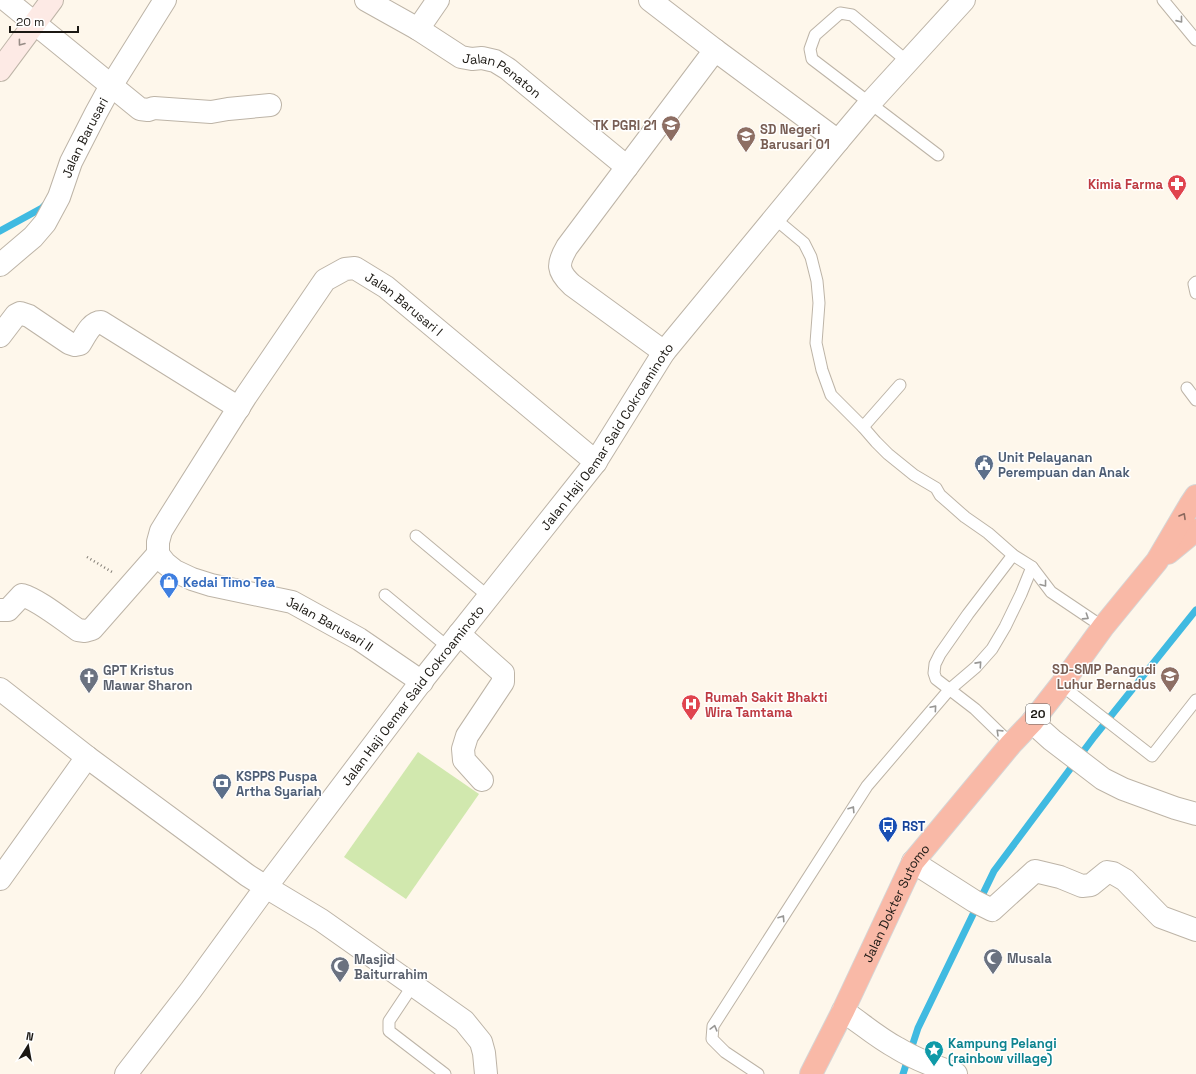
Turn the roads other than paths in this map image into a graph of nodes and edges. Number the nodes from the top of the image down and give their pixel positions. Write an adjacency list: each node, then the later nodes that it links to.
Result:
1 (6, 0): 9 (street, Jalan Barusari)
2 (52, 0): 9 (street)
3 (165, 0): 15 (street)
4 (366, 0): 10 (street, Jalan Penaton)
5 (438, 0): 10 (street)
6 (650, 0): 12 (street)
7 (964, 0): 13 (street, Jalan Haji Oemar Said Cokroaminoto)
8 (1163, 0): 11 (lane, one-way to 11)
9 (35, 24): 14 (street, one-way to 14); 15 (street, Jalan Barusari)
10 (418, 29): 20 (street, Jalan Penaton)
11 (1196, 40)
12 (715, 50): 18 (street); 20 (street)
13 (908, 62): 16 (street, Jalan Haji Oemar Said Cokroaminoto); 16 (lane)
14 (0, 70)
15 (118, 91): 17 (street); 22 (street, Jalan Barusari)
16 (870, 103): 18 (street, Jalan Haji Oemar Said Cokroaminoto); 19 (lane)
17 (270, 105)
18 (838, 141): 21 (street, Jalan Haji Oemar Said Cokroaminoto)
19 (938, 155)
20 (627, 167): 26 (street)
21 (774, 218): 26 (street, Jalan Haji Oemar Said Cokroaminoto); 31 (lane)
22 (0, 264)
23 (1196, 282): 24 (lane)
24 (1196, 294)
25 (0, 336): 30 (street)
26 (664, 352): 32 (street, Jalan Haji Oemar Said Cokroaminoto)
27 (900, 385): 31 (lane)
28 (1187, 388): 29 (lane)
29 (1196, 400)
30 (239, 408): 32 (street, Jalan Barusari I); 36 (street, Jalan Barusari I)
31 (863, 427): 37 (lane)
32 (596, 462): 41 (street, Jalan Haji Oemar Said Cokroaminoto)
33 (1196, 496): 38 (highway, Jalan Dokter Sutomo / 20, one-way to 33)
34 (1196, 530): 38 (highway, Jalan Dokter Sutomo / 20)
35 (416, 536): 41 (lane)
36 (158, 554): 42 (street); 45 (street, Jalan Barusari II)
37 (1013, 555): 39 (lane); 48 (lane)
38 (1158, 562): 43 (highway, Jalan Dokter Sutomo / 20)
39 (1032, 567): 43 (lane, one-way to 43); 48 (lane, one-way to 39)
40 (384, 595): 44 (lane)
41 (489, 597): 44 (street, Jalan Haji Oemar Said Cokroaminoto)
42 (0, 610)
43 (1103, 627): 46 (highway, Jalan Dokter Sutomo / 20)
44 (454, 641): 45 (street, Jalan Haji Oemar Said Cokroaminoto); 53 (street)
45 (422, 682): 57 (street, Jalan Haji Oemar Said Cokroaminoto)
46 (1062, 685): 49 (lane); 50 (highway, Jalan Dokter Sutomo / 20)
47 (0, 689): 52 (street)
48 (949, 690): 51 (lane, one-way to 48); 66 (lane, one-way to 48)
49 (1196, 700)
50 (1032, 722): 51 (highway, Jalan Dokter Sutomo / 20); 54 (street)
51 (1011, 744): 55 (highway, Jalan Dokter Sutomo / 20)
52 (87, 757): 56 (street); 57 (street)
53 (482, 780)
54 (1196, 814)
55 (913, 862): 58 (street); 60 (highway, Jalan Dokter Sutomo / 20)
56 (0, 879)
57 (268, 885): 59 (street); 62 (street, Jalan Haji Oemar Said Cokroaminoto); 65 (street)
58 (1196, 930)
59 (413, 985): 63 (lane); 64 (street)
60 (843, 1010): 61 (street); 67 (highway, Jalan Dokter Sutomo / 20)
61 (947, 1073)
62 (126, 1074)
63 (445, 1074)
64 (486, 1074)
65 (490, 1074)
66 (758, 1074)
67 (811, 1074)

